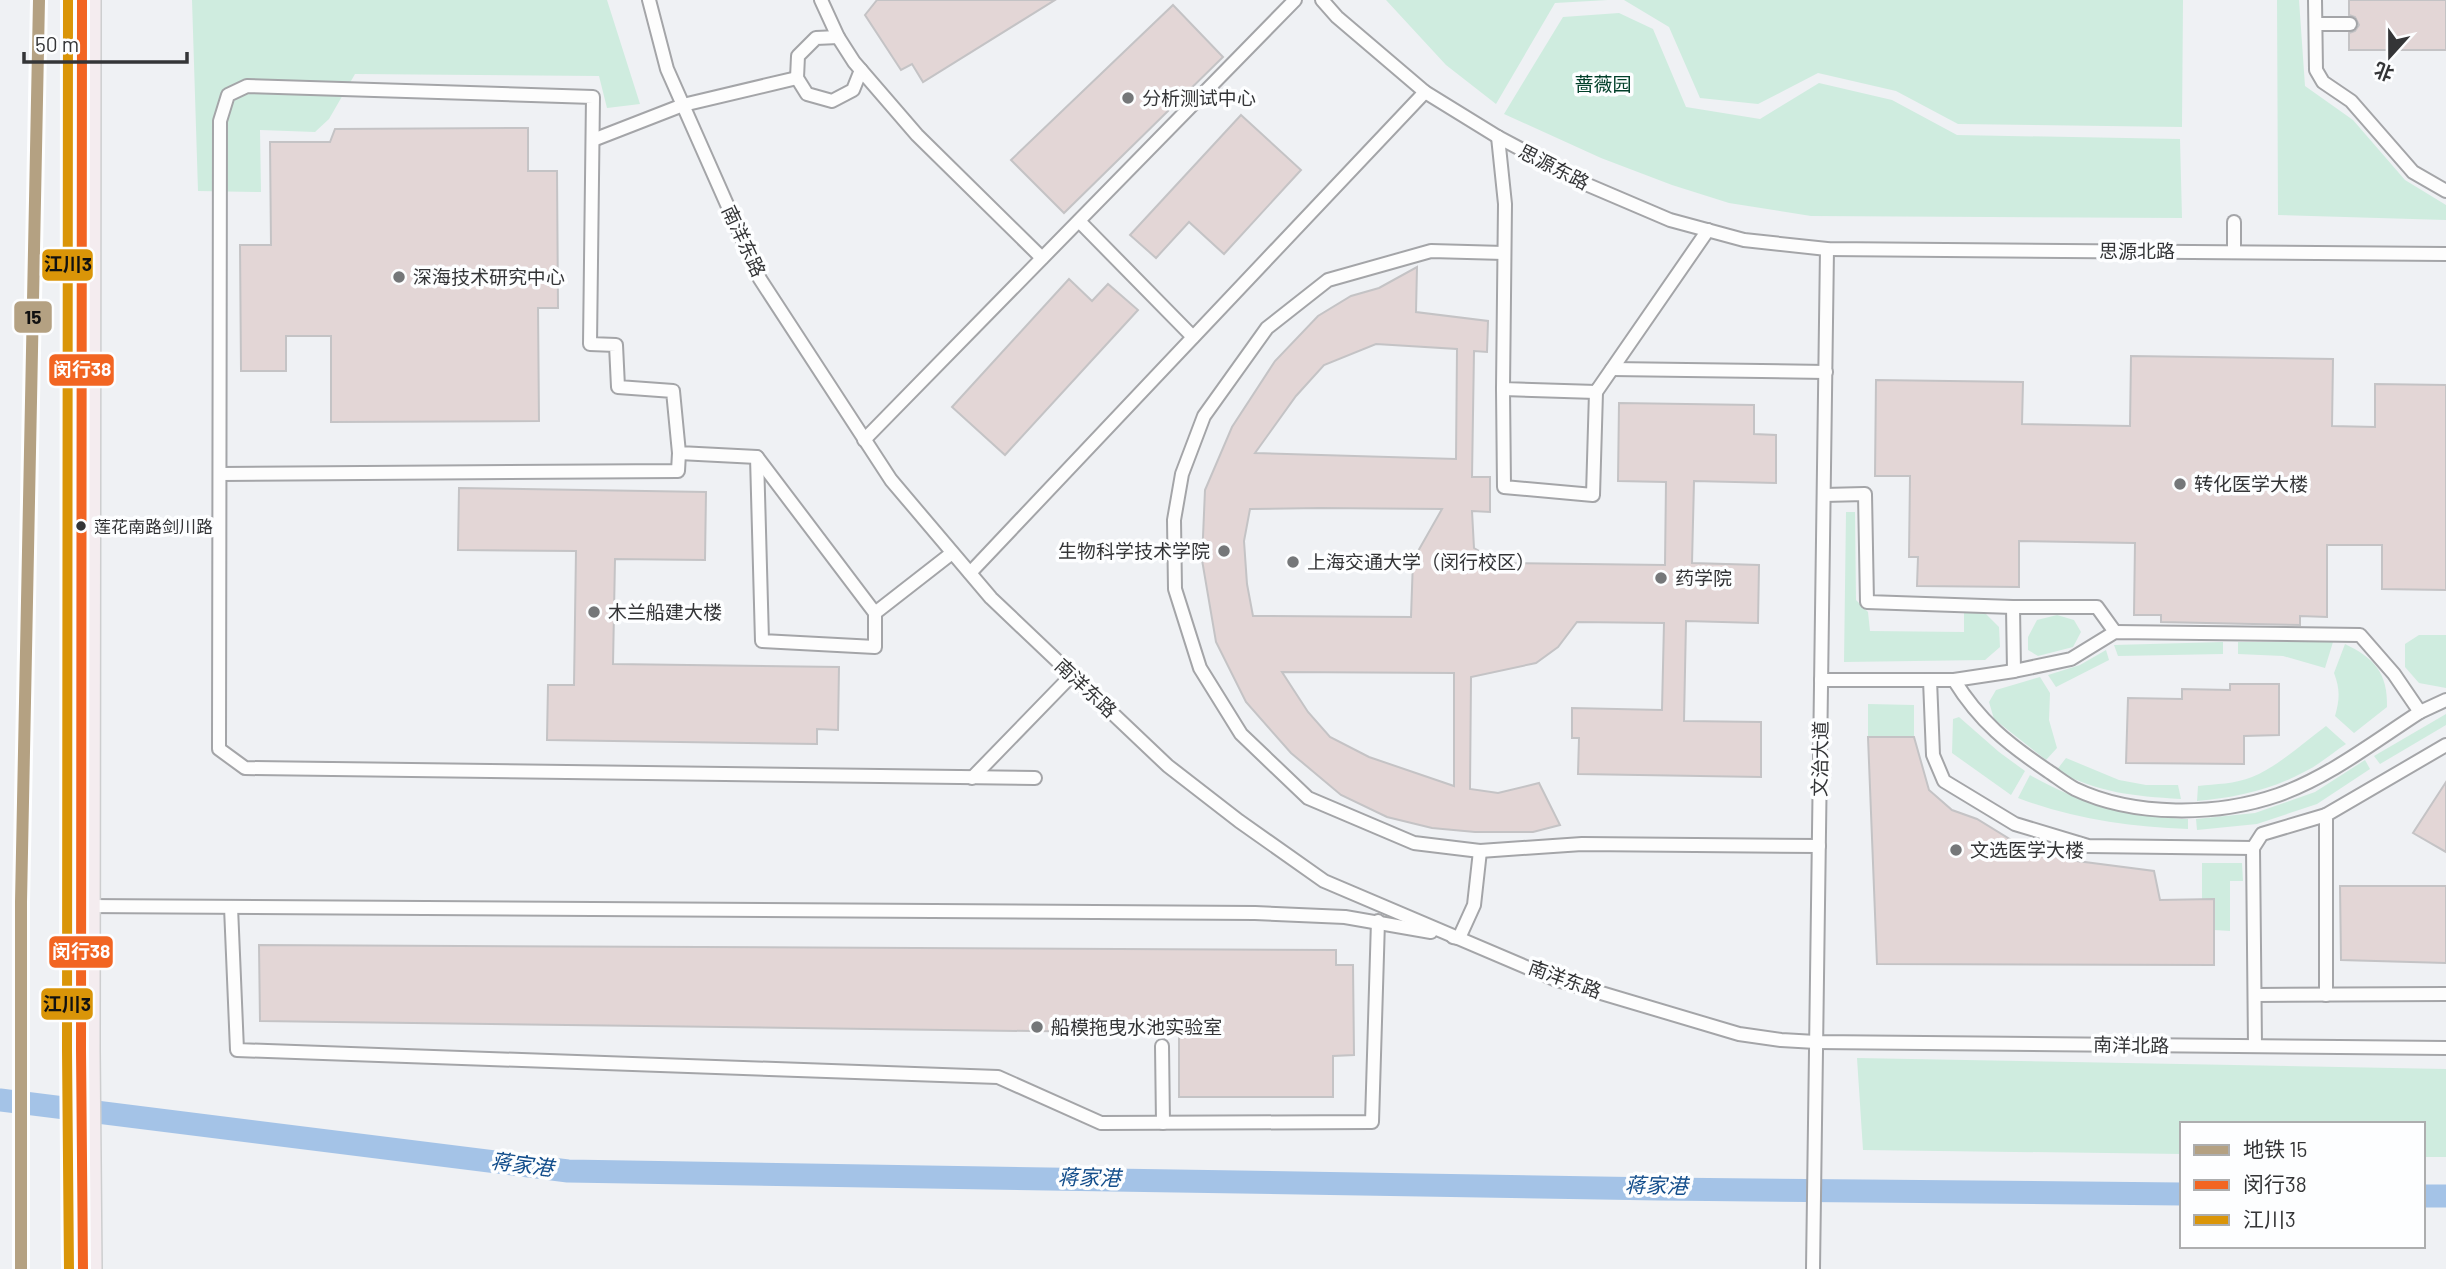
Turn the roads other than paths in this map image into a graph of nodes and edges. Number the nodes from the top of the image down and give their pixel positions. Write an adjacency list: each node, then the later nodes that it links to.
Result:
1 (82, 0): 54 (main road)
2 (649, 0): 13 (lane, 南洋东路)
3 (821, 0): 9 (lane)
4 (1294, 0): 17 (lane)
5 (1322, 0): 12 (lane, 思源东路)
6 (2315, 0): 7 (lane)
7 (2316, 23): 8 (lane); 16 (lane)
8 (2350, 24)
9 (838, 37): 10 (lane); 11 (lane)
10 (861, 71): 11 (lane); 24 (lane)
11 (797, 79): 13 (lane)
12 (1425, 92): 14 (lane, 思源东路); 25 (lane)
13 (683, 105): 15 (lane); 30 (lane, 南洋东路)
14 (1498, 137): 19 (lane, 思源东路); 22 (lane)
15 (593, 140): 31 (lane); 33 (lane)
16 (2446, 191)
17 (1079, 221): 24 (lane); 25 (lane)
18 (2234, 222): 21 (lane)
19 (1708, 230): 20 (lane, 思源东路); 26 (lane)
20 (1827, 249): 21 (lane, 思源北路); 27 (lane, 文治大道)
21 (2234, 252): 23 (lane, 思源北路)
22 (1504, 253): 28 (lane); 53 (lane)
23 (2446, 254)
24 (1042, 258): 30 (lane)
25 (1193, 337): 36 (lane)
26 (1612, 369): 27 (lane); 29 (lane)
27 (1826, 372): 34 (lane, 文治大道)
28 (1503, 389): 29 (lane); 29 (lane)
29 (1596, 391)
30 (864, 440): 35 (lane, 南洋东路)
31 (679, 453): 32 (lane); 33 (lane)
32 (757, 457): 38 (lane); 38 (lane)
33 (220, 474): 48 (lane)
34 (1824, 495): 37 (lane); 42 (lane, 文治大道)
35 (952, 553): 36 (lane, 南洋东路); 38 (lane)
36 (970, 573): 41 (lane, 南洋东路)
37 (2013, 607): 39 (lane); 40 (lane)
38 (875, 613)
39 (2115, 632): 40 (lane); 46 (lane)
40 (2014, 671): 44 (lane)
41 (1073, 674): 48 (lane); 57 (lane, 南洋东路)
42 (1821, 680): 43 (lane); 51 (lane, 文治大道)
43 (1930, 680): 44 (lane); 52 (lane)
44 (1954, 680): 46 (lane)
45 (2446, 700): 46 (lane)
46 (2420, 712)
47 (2446, 745): 50 (lane)
48 (972, 778): 49 (lane)
49 (1035, 778)
50 (2326, 815): 52 (lane); 60 (lane)
51 (1819, 846): 53 (lane); 61 (lane, 文治大道)
52 (2253, 848): 59 (lane)
53 (1480, 851): 57 (lane)
54 (81, 906): 55 (lane); 66 (main road)
55 (231, 907): 56 (lane); 65 (lane)
56 (1378, 921): 57 (lane); 65 (lane)
57 (1459, 938): 61 (lane, 南洋东路)
58 (2446, 994): 60 (lane)
59 (2255, 995): 60 (lane); 63 (lane)
60 (2326, 995)
61 (1816, 1042): 63 (lane, 南洋北路); 67 (lane, 文治大道)
62 (1162, 1046): 65 (lane)
63 (2255, 1046): 64 (lane, 南洋北路)
64 (2446, 1048)
65 (1163, 1123)
66 (83, 1269)
67 (1813, 1269)

